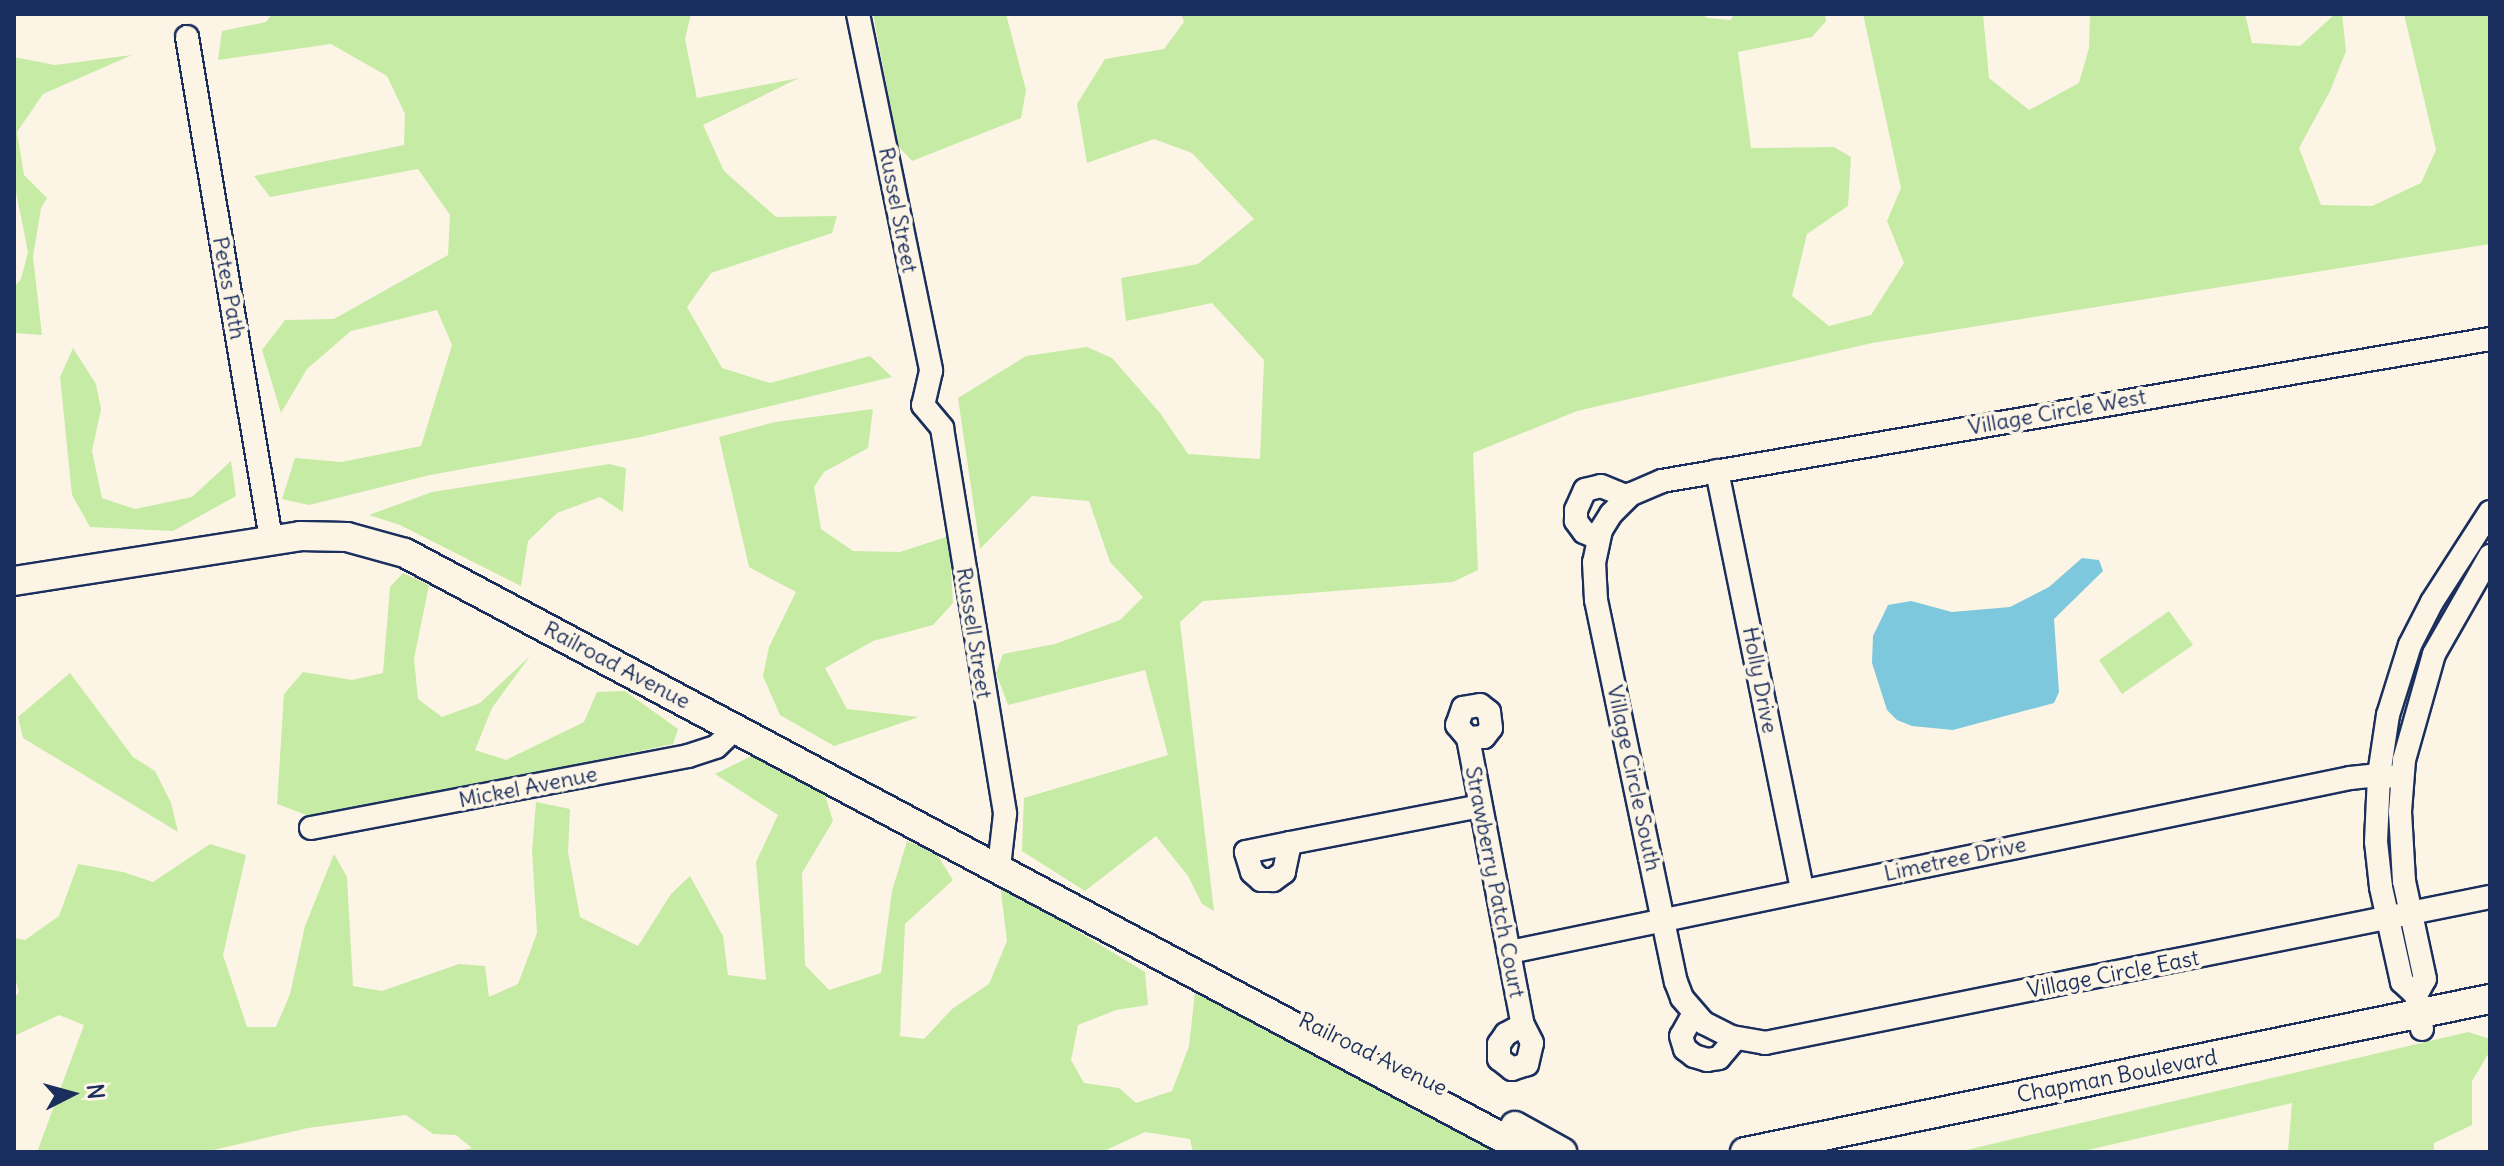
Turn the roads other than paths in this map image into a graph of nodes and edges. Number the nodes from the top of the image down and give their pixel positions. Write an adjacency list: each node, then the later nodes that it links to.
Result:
1 (858, 14): 4 (street, Russel Street)
2 (187, 37): 10 (street, Petes Path)
3 (2490, 339): 5 (street, Village Circle West)
4 (923, 405): 20 (street, Russell Street)
5 (1717, 471): 6 (street, Village Circle West); 21 (street, Holly Drive)
6 (1628, 497): 8 (street, Village Circle West); 9 (street)
7 (2490, 512): 15 (street)
8 (1611, 514): 9 (street, Village Circle South)
9 (1598, 538): 24 (street, Village Circle South)
10 (271, 539): 12 (main road, Railroad Avenue); 13 (main road, Railroad Avenue)
11 (2490, 556): 16 (street)
12 (14, 581)
13 (736, 728): 18 (street, Mickel Avenue); 20 (main road, Railroad Avenue)
14 (1468, 738): 17 (street, Strawberry Patch Court)
15 (2379, 775): 16 (street, Limetree Drive); 21 (street, Limetree Drive); 23 (street)
16 (2402, 778): 23 (street)
17 (1480, 806): 19 (street); 25 (street, Strawberry Patch Court)
18 (311, 828)
19 (1290, 843)
20 (999, 867): 26 (main road, Railroad Avenue)
21 (1802, 890): 24 (street, Limetree Drive)
22 (2490, 897): 23 (street, Village Circle East)
23 (2399, 916): 28 (street); 32 (street, Village Circle East)
24 (1663, 920): 25 (street, Limetree Drive); 29 (street, Village Circle South)
25 (1510, 952): 31 (street, Strawberry Patch Court)
26 (1179, 964): 33 (main road, Railroad Avenue); 34 (main road, Railroad Avenue)
27 (2490, 999): 28 (main road, Chapman Boulevard)
28 (2419, 1012): 30 (main road, Chapman Boulevard); 35 (main road, Chapman Boulevard); 36 (main road, Chapman Boulevard)
29 (1694, 1013): 32 (street, Village Circle South); 32 (street)
30 (2490, 1015)
31 (1523, 1025)
32 (1726, 1034)
33 (1529, 1152)
34 (1562, 1152)
35 (1745, 1152)
36 (1818, 1152)

